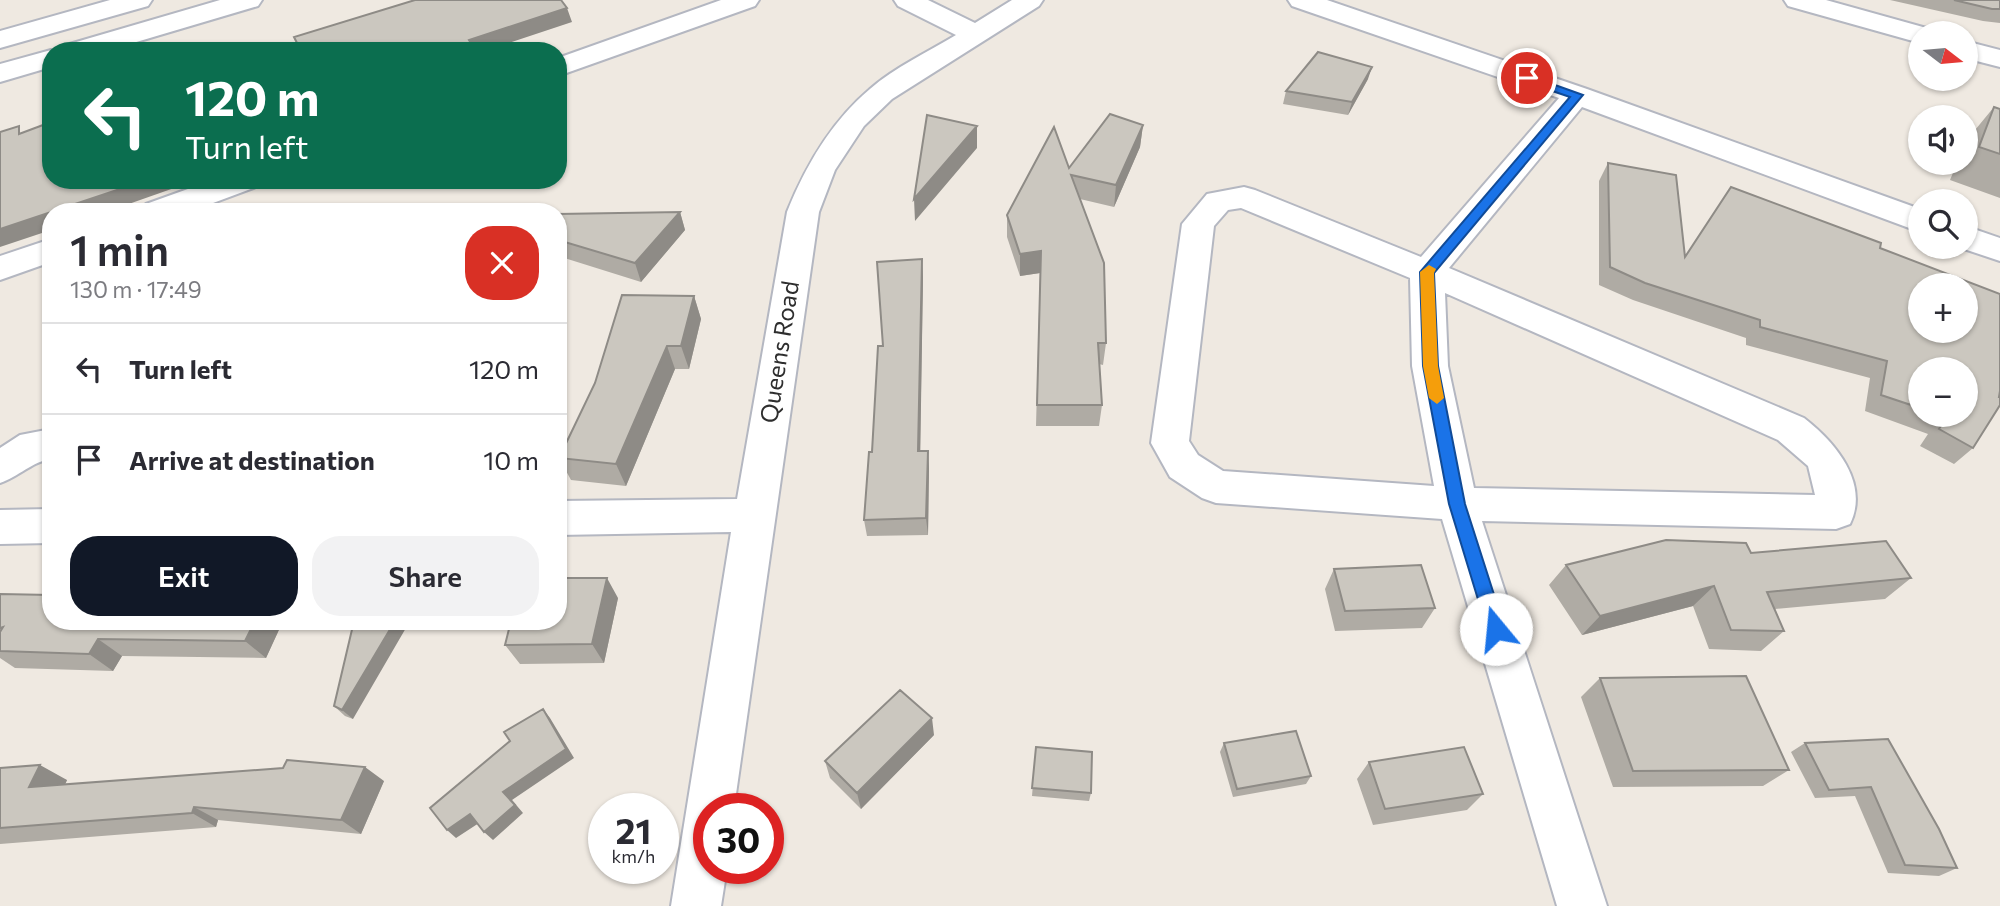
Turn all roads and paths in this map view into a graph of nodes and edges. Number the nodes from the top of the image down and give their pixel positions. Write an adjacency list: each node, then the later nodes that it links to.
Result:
1 (139, 0): 10 (street)
2 (248, 0): 11 (street)
3 (746, 0): 15 (street)
4 (907, 0): 9 (street)
5 (1030, 0): 9 (street, Queens Road)
6 (1301, 0): 17 (street)
7 (1797, 0): 8 (street)
8 (1908, 32)
9 (978, 35): 29 (street, Queens Road)
10 (0, 40)
11 (106, 42)
12 (1978, 52): 13 (street)
13 (2000, 58)
14 (42, 61): 16 (street)
15 (567, 65)
16 (0, 73)
17 (1577, 95): 20 (street); 25 (street)
18 (220, 189): 19 (street)
19 (182, 203)
20 (1908, 217)
21 (1978, 242): 22 (street)
22 (2000, 250)
23 (42, 253): 24 (street)
24 (0, 268)
25 (1427, 272): 28 (street); 28 (street); 28 (street)
26 (42, 445): 27 (street)
27 (0, 467)
28 (1457, 504): 36 (street)
29 (754, 515): 30 (street); 33 (street, Queens Road)
30 (567, 518)
31 (42, 526): 32 (street)
32 (0, 527)
33 (712, 793)
34 (699, 884): 35 (street)
35 (696, 906)
36 (1582, 906)

